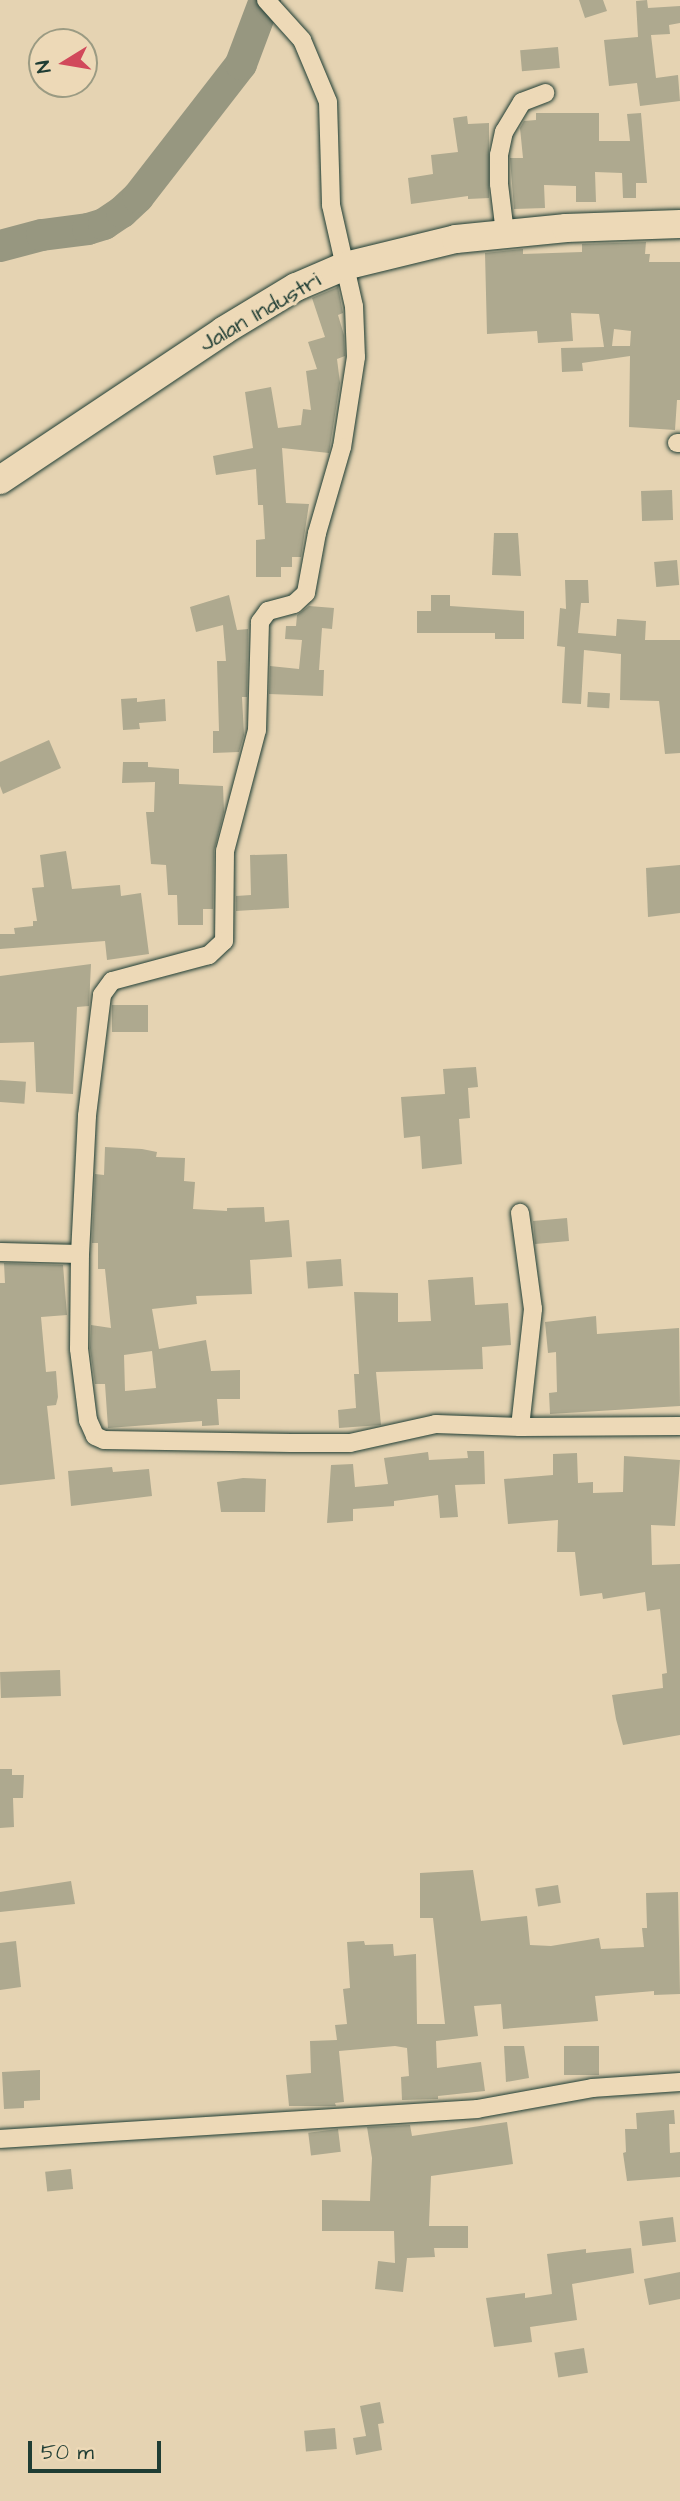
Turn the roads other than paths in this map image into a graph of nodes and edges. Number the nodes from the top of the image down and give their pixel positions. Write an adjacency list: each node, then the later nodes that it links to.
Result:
1 (270, 3): 5 (street)
2 (545, 93): 4 (street)
3 (680, 224): 4 (main road, Jalan Industri)
4 (505, 233): 5 (main road, Jalan Industri)
5 (345, 266): 6 (main road, Jalan Industri); 9 (street)
6 (0, 480)
7 (520, 1213): 11 (street)
8 (0, 1252): 9 (street)
9 (80, 1254): 11 (street)
10 (680, 1426): 11 (street)
11 (520, 1427)
12 (680, 2082): 13 (street)
13 (0, 2139)

